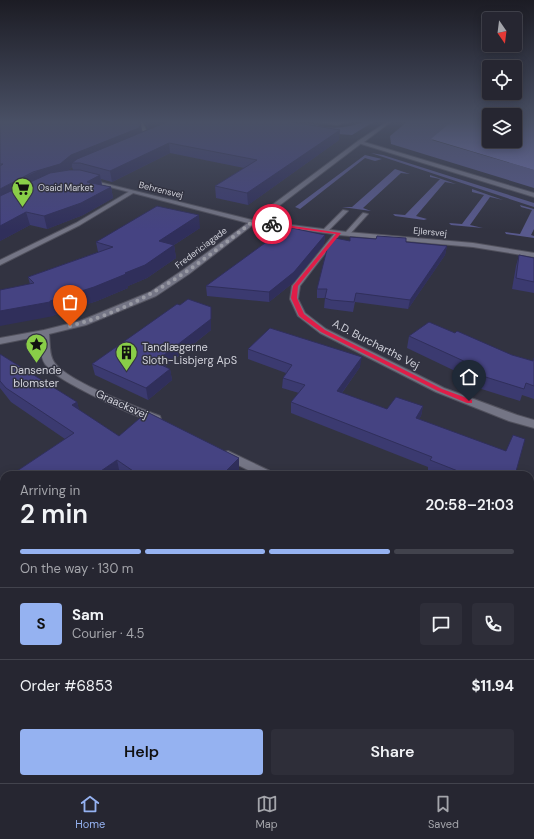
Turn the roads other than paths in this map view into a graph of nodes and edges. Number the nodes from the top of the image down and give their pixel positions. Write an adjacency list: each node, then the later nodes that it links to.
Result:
1 (339, 158): 8 (street, Fredericiagade)
2 (411, 158): 5 (street)
3 (82, 178): 4 (street, Behrensvej)
4 (132, 192): 8 (street, Behrensvej); 12 (street)
5 (534, 195)
6 (345, 211): 9 (street)
7 (365, 214): 10 (street, A.D. Burcharths Vej)
8 (252, 222): 9 (street, Ejlersvej); 13 (street, Fredericiagade)
9 (325, 232): 10 (street, Ejlersvej)
10 (343, 234): 11 (street, Ejlersvej); 16 (street, A.D. Burcharths Vej)
11 (534, 255)
12 (0, 263)
13 (44, 333): 14 (street, Fredericiagade); 15 (street, Graacksvej)
14 (0, 341)
15 (167, 424)
16 (534, 424)
17 (216, 449): 18 (street)
18 (256, 471)

